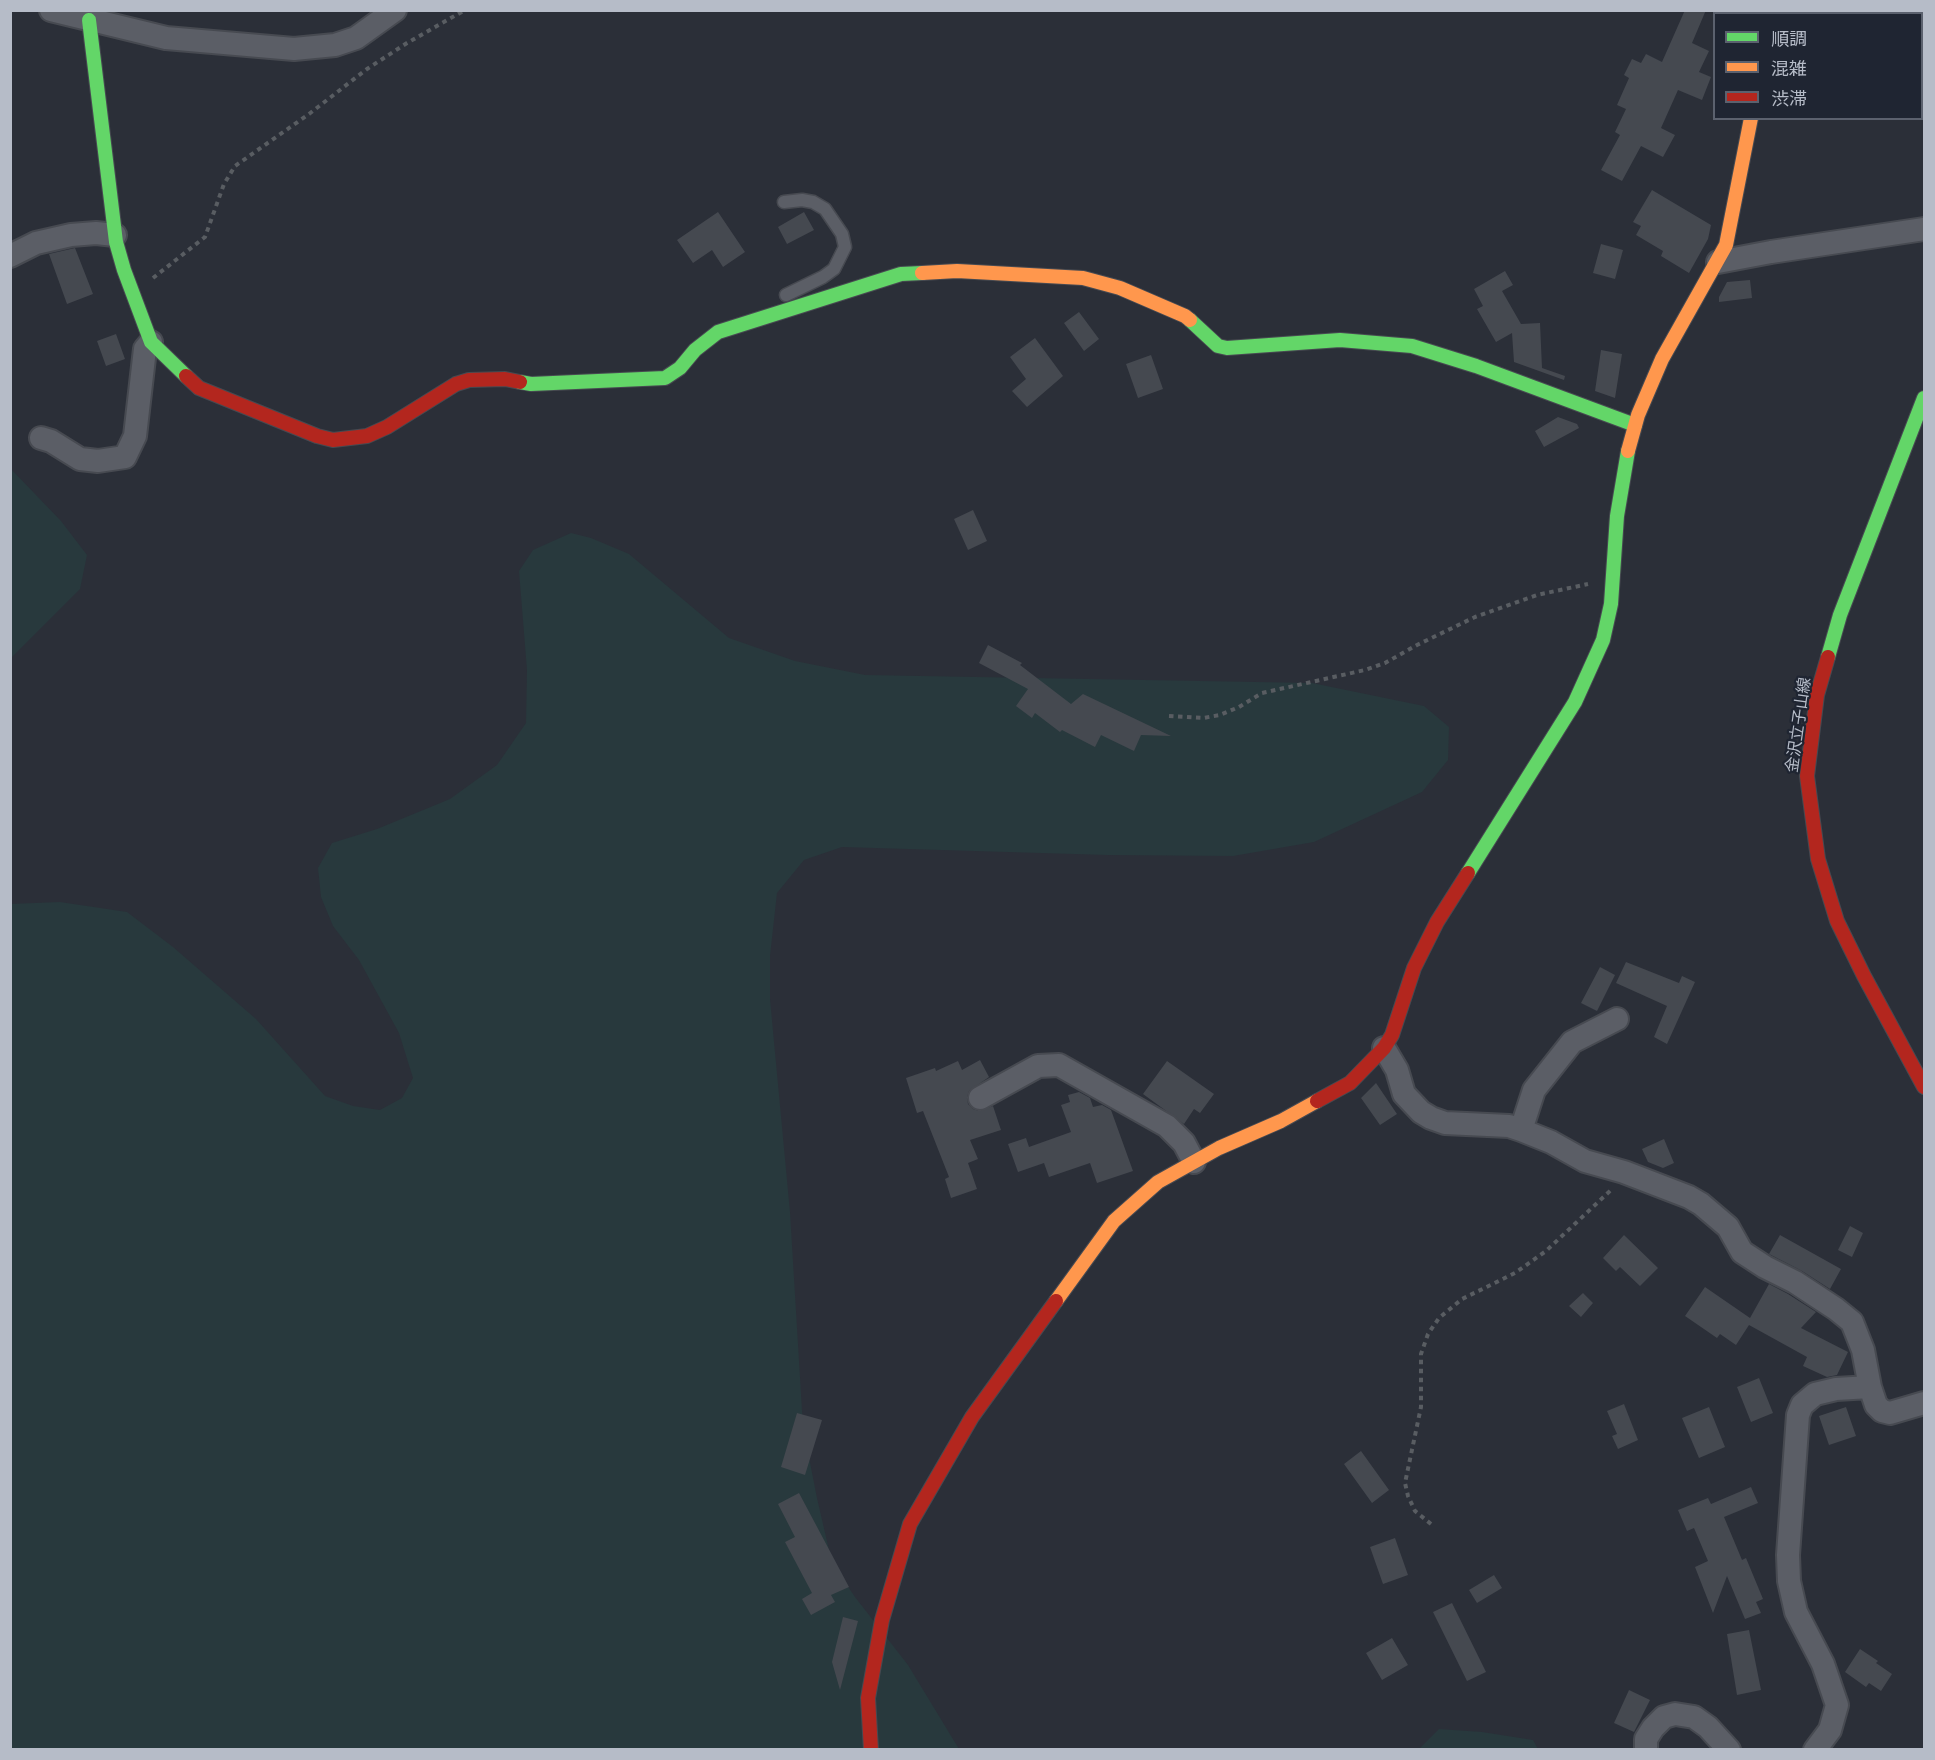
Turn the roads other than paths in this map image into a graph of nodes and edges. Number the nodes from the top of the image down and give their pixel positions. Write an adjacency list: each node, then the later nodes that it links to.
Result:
1 (51, 10): 3 (street)
2 (395, 10): 3 (street)
3 (89, 20): 7 (street)
4 (1751, 120): 9 (street)
5 (784, 202): 10 (lane)
6 (1924, 229): 9 (street)
7 (115, 235): 8 (street); 11 (street)
8 (10, 256)
9 (1718, 262): 13 (street)
10 (732, 327): 11 (street); 13 (street)
11 (152, 342): 14 (street)
12 (1924, 398): 17 (street, 金沢立子山線)
13 (1635, 425): 16 (street)
14 (41, 438)
15 (1617, 1019): 19 (street)
16 (1384, 1048): 19 (street); 20 (street)
17 (1924, 1087)
18 (980, 1098): 20 (street)
19 (1521, 1130): 21 (street)
20 (1194, 1162): 23 (street)
21 (1870, 1387): 22 (street); 26 (street)
22 (1924, 1403)
23 (871, 1749)
24 (1646, 1749): 25 (street)
25 (1730, 1749)
26 (1815, 1749)

